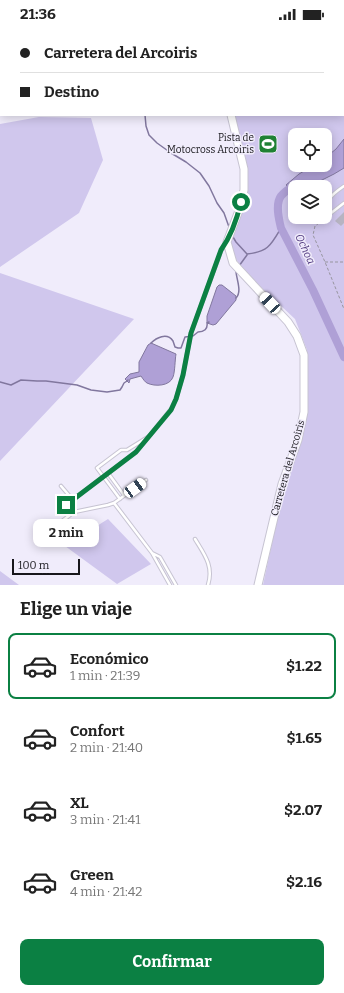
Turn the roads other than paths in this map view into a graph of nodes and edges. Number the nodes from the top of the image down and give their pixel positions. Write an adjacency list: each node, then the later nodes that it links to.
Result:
1 (231, 116): 4 (street)
2 (344, 186): 3 (lane)
3 (344, 203)
4 (227, 242): 5 (lane); 21 (street, Carretera del Arcoiris)
5 (151, 434): 6 (lane); 7 (lane)
6 (108, 473): 7 (lane); 10 (lane)
7 (103, 476): 11 (lane); 12 (lane)
8 (146, 480): 10 (lane)
9 (61, 486): 12 (lane)
10 (124, 496): 11 (lane)
11 (120, 499): 13 (lane)
12 (73, 500): 14 (lane)
13 (114, 503): 16 (lane); 17 (lane)
14 (66, 505)
15 (195, 539): 20 (lane)
16 (37, 540)
17 (152, 553): 18 (lane); 19 (lane)
18 (170, 585)
19 (176, 585)
20 (208, 585)
21 (258, 585)

